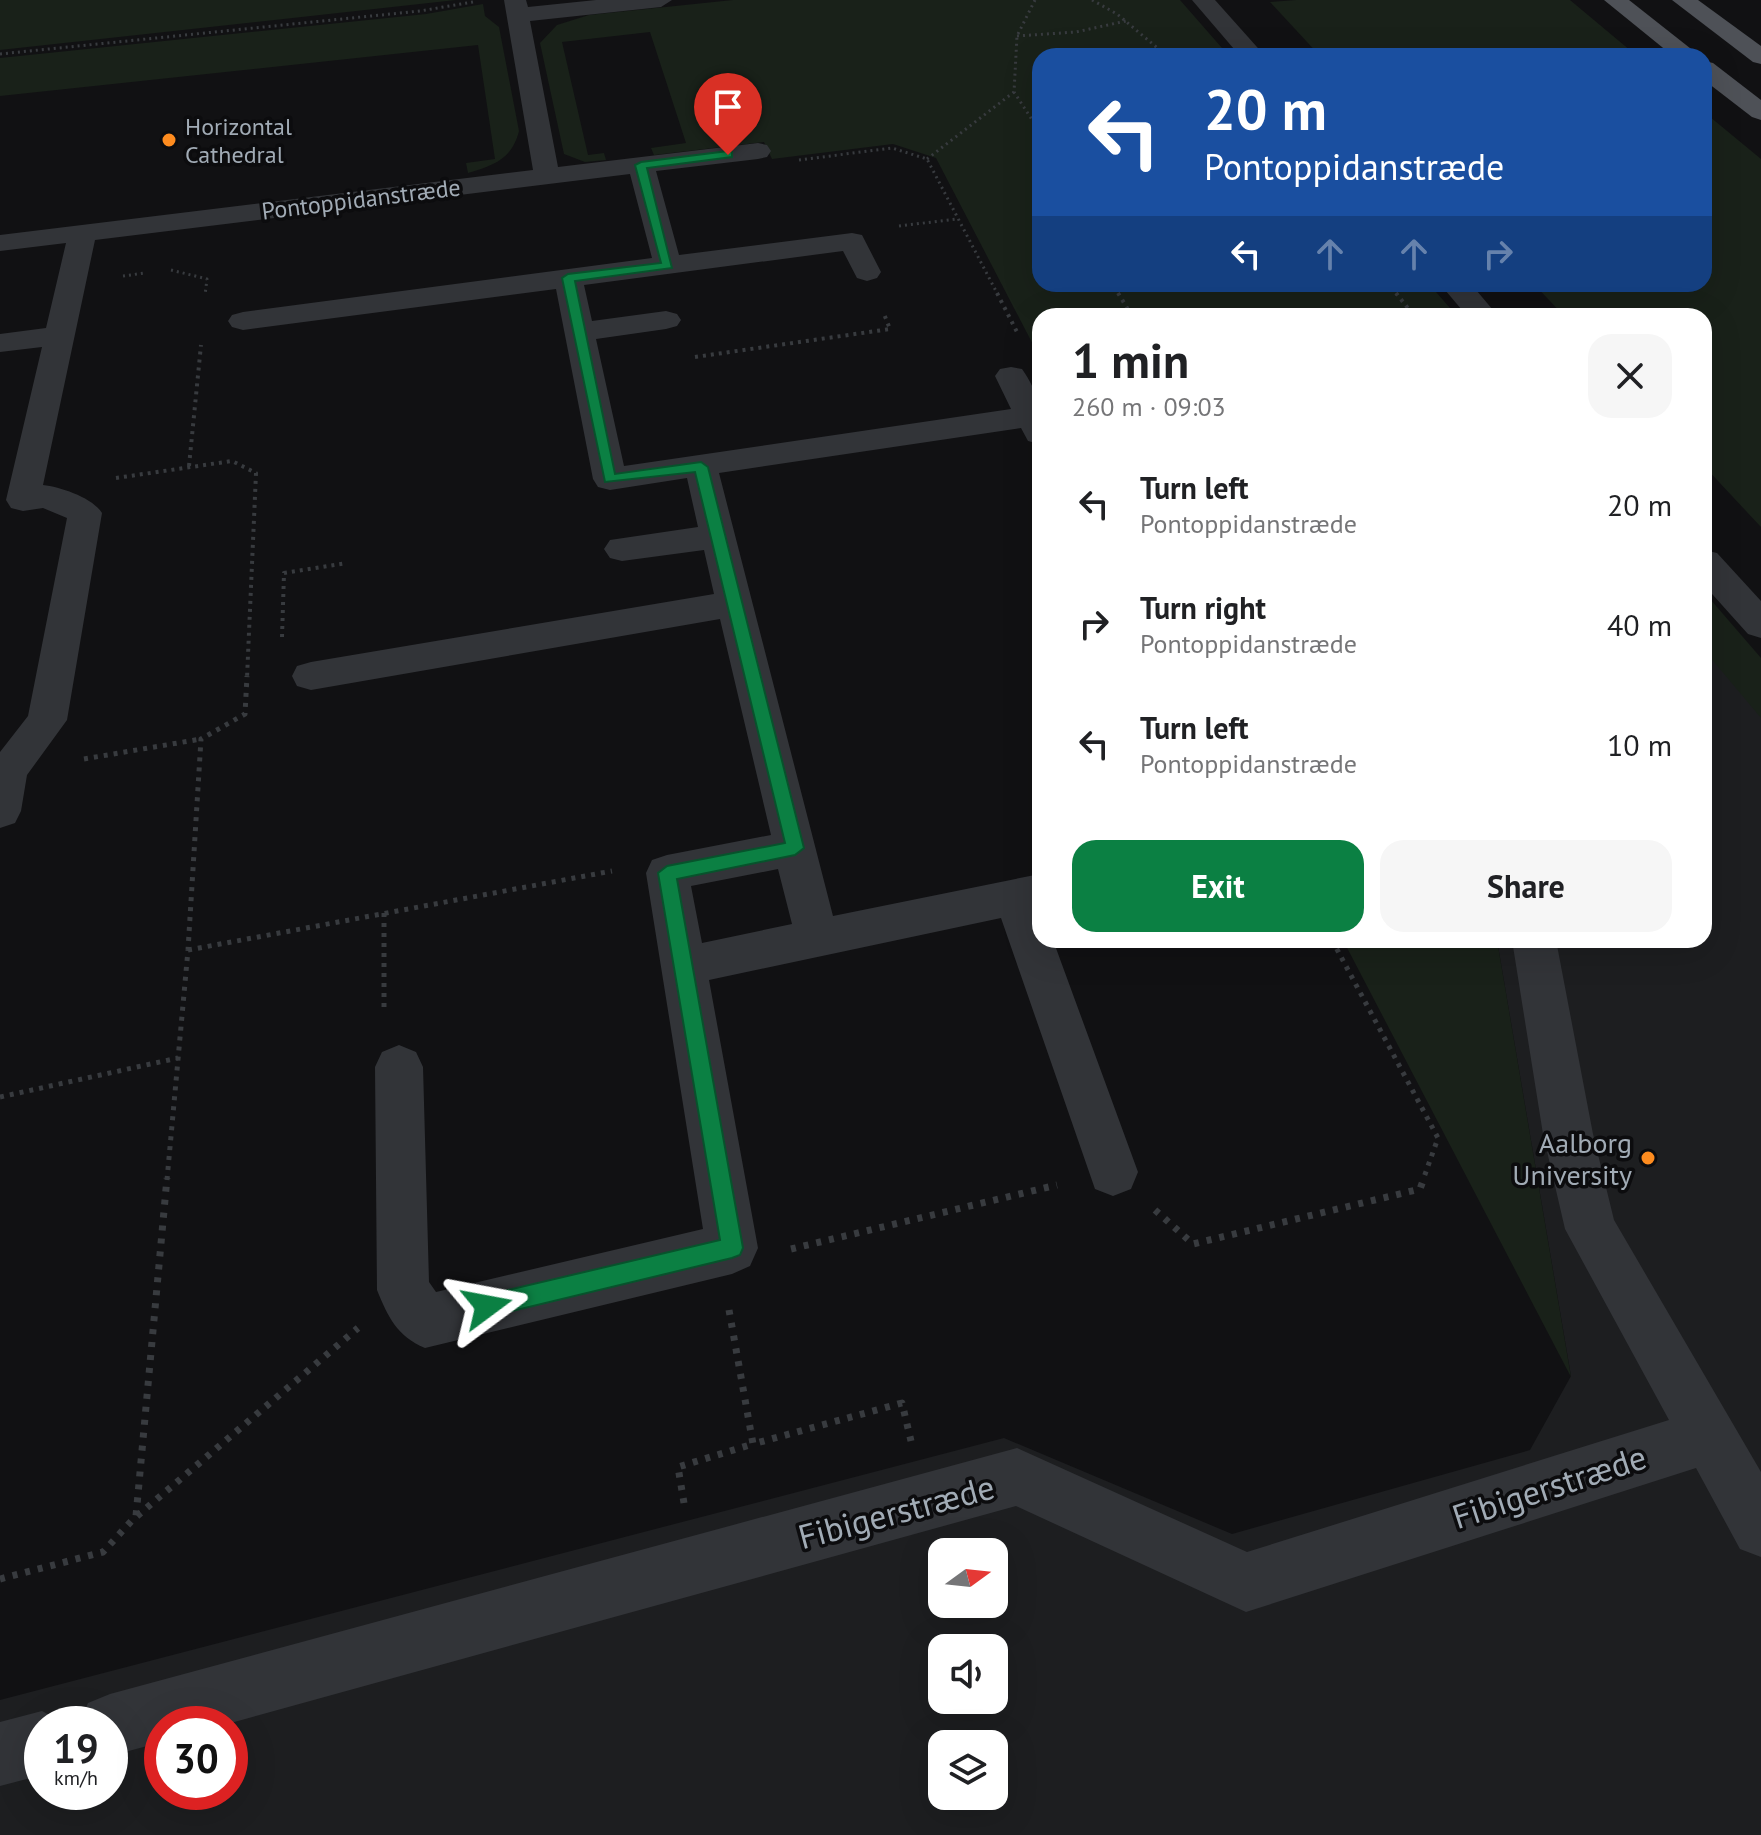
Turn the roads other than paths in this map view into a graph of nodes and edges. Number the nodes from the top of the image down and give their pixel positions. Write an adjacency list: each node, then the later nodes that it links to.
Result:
1 (661, 0): 5 (street)
2 (1203, 0): 6 (street)
3 (1615, 0): 7 (main road)
4 (1683, 0): 8 (main road)
5 (516, 7): 13 (street)
6 (1246, 48)
7 (1678, 48)
8 (1761, 57)
9 (1712, 74): 10 (main road)
10 (1761, 112)
11 (758, 151): 12 (street, Pontoppidanstræde)
12 (641, 165): 13 (street, Pontoppidanstræde); 16 (street)
13 (547, 177): 14 (street, Pontoppidanstræde)
14 (82, 233): 15 (street, Pontoppidanstræde); 24 (street)
15 (0, 243)
16 (668, 265): 17 (street); 18 (street)
17 (867, 272)
18 (568, 278): 22 (street); 23 (street)
19 (1462, 292): 20 (street)
20 (1476, 308)
21 (666, 320): 23 (street)
22 (243, 321)
23 (579, 332): 29 (street)
24 (60, 335): 25 (street); 30 (street)
25 (0, 343)
26 (1011, 376): 27 (street)
27 (1032, 419)
28 (1032, 425): 29 (street)
29 (701, 467): 31 (street)
30 (23, 499): 37 (street)
31 (718, 536): 32 (street); 34 (street)
32 (622, 549)
33 (1712, 571): 35 (street)
34 (735, 603): 36 (street); 38 (street)
35 (1761, 625)
36 (311, 676)
37 (3, 791)
38 (795, 848): 40 (street); 43 (street)
39 (1028, 894): 40 (street)
40 (817, 938): 43 (street)
41 (1045, 948): 45 (street)
42 (1535, 948): 46 (street)
43 (684, 966): 44 (street)
44 (399, 1067)
45 (1113, 1172)
46 (1708, 1436): 47 (street); 48 (street, Fibigerstræde)
47 (1761, 1528)
48 (128, 1720)
49 (24, 1748): 50 (street)
50 (0, 1754)

